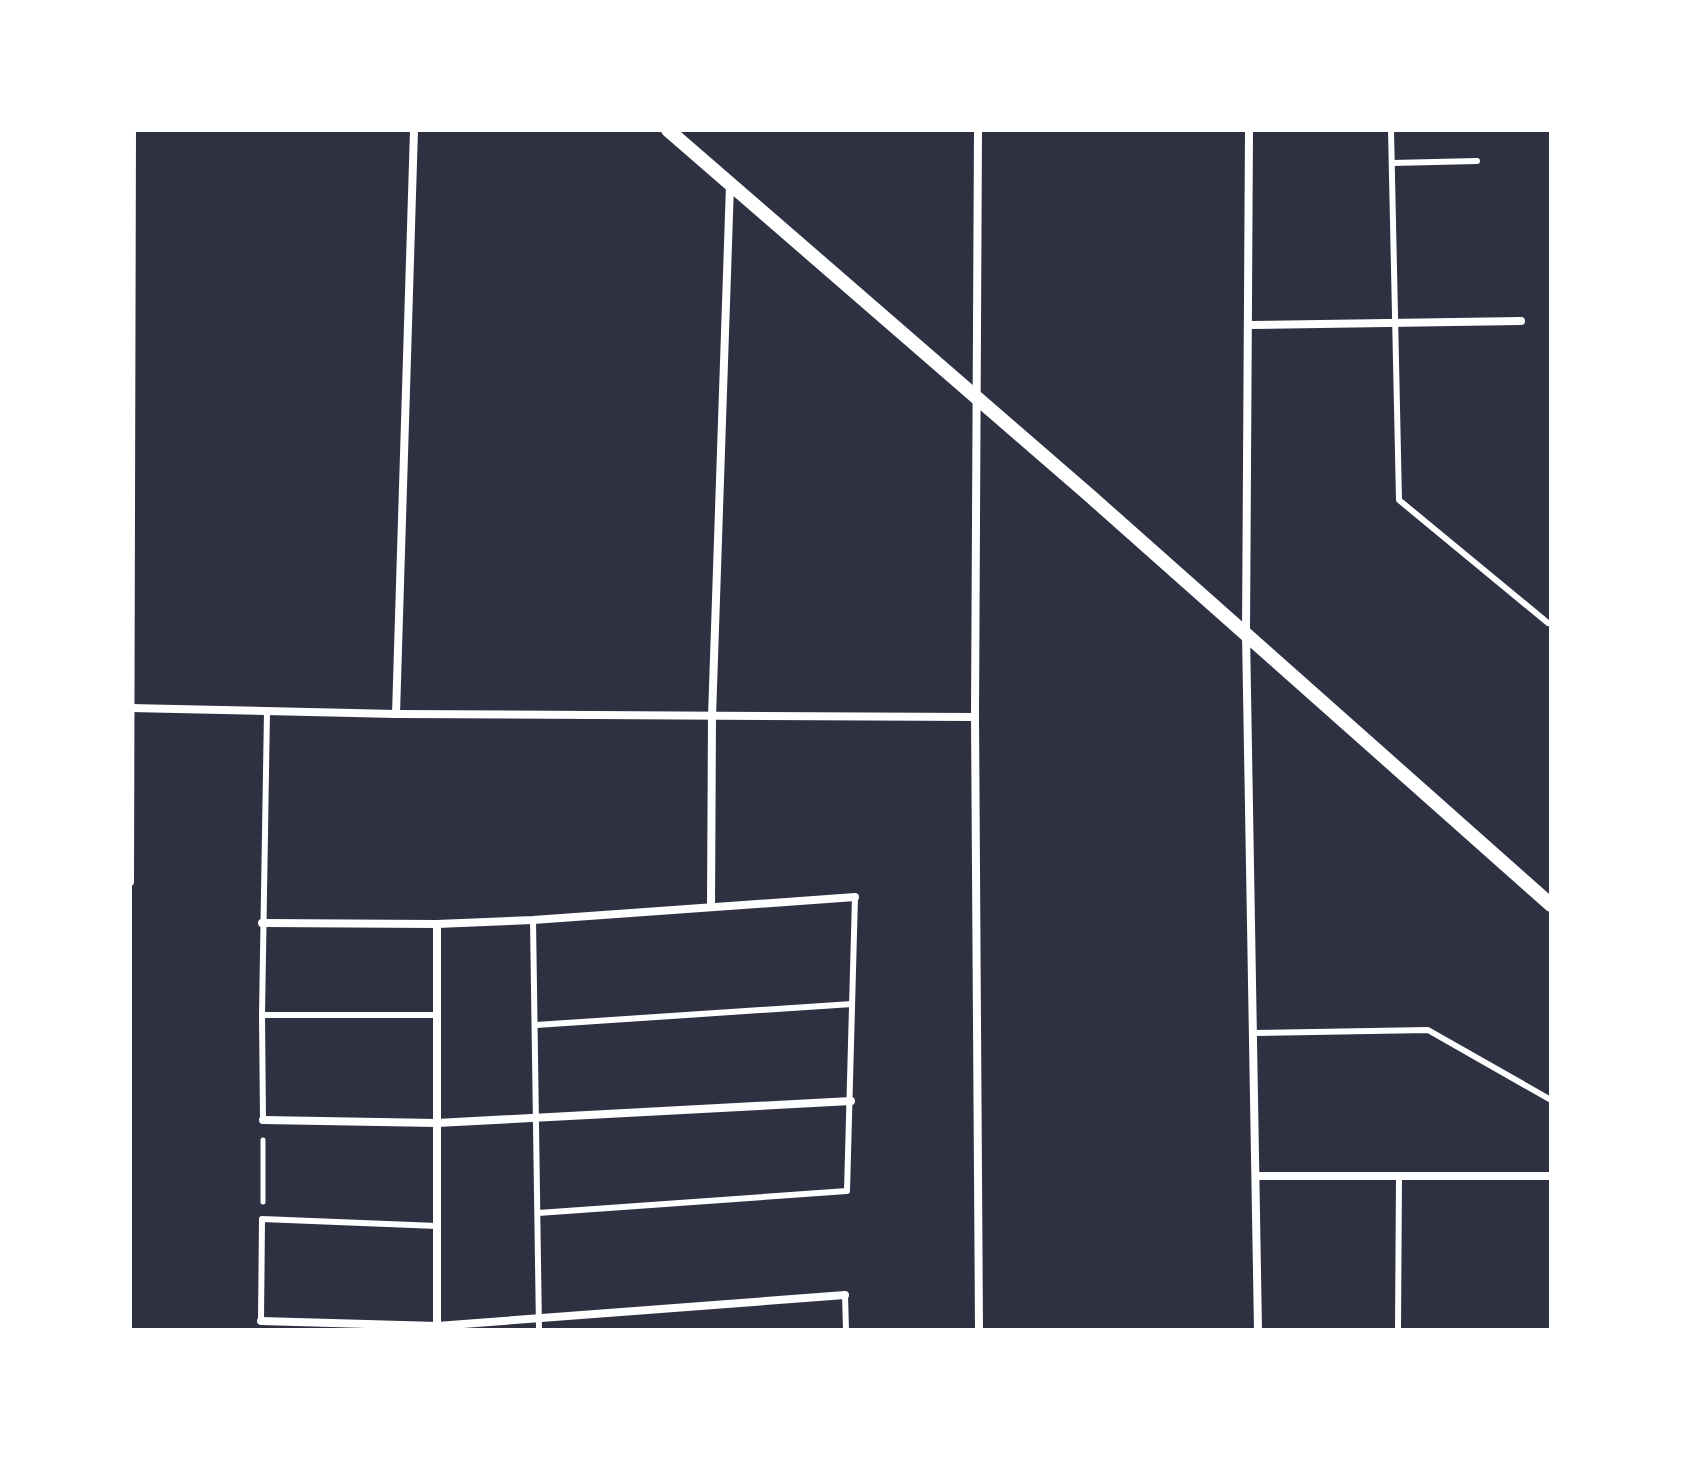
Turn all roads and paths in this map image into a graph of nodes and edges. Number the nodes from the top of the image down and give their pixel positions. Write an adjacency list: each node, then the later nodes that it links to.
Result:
1 (132, 130): 10 (street)
2 (414, 130): 19 (street)
3 (668, 130): 9 (street)
4 (978, 130): 14 (street)
5 (1249, 130): 13 (street)
6 (1391, 130): 8 (lane)
7 (1477, 161): 8 (lane)
8 (1392, 163): 12 (lane)
9 (730, 184): 14 (street); 20 (street)
10 (130, 240): 17 (street)
11 (1521, 321): 12 (street)
12 (1394, 323): 13 (street); 15 (lane)
13 (1249, 325): 16 (street)
14 (978, 399): 16 (street); 21 (street)
15 (1548, 623)
16 (1246, 634): 24 (street); 33 (street)
17 (131, 708): 18 (street); 22 (street)
18 (267, 711): 19 (street); 27 (lane)
19 (396, 714): 20 (street)
20 (712, 717): 21 (street); 25 (street)
21 (975, 717): 51 (street)
22 (130, 882)
23 (855, 897): 25 (street); 29 (lane)
24 (1551, 905)
25 (711, 907): 26 (street)
26 (533, 920): 28 (street); 32 (lane)
27 (262, 923): 28 (street); 30 (lane)
28 (437, 924): 31 (street)
29 (852, 1004): 32 (lane); 35 (lane)
30 (262, 1015): 31 (lane); 37 (lane)
31 (437, 1015): 38 (street)
32 (536, 1025): 36 (lane)
33 (1253, 1033): 34 (lane); 39 (street)
34 (1551, 1100)
35 (851, 1101): 36 (street); 42 (lane)
36 (537, 1118): 38 (street); 42 (lane)
37 (263, 1120): 38 (street); 43 (path)
38 (437, 1123): 44 (street)
39 (1257, 1176): 40 (street); 52 (street)
40 (1399, 1176): 41 (street); 53 (lane)
41 (1551, 1176)
42 (538, 1213): 46 (lane)
43 (262, 1219): 44 (lane); 47 (lane)
44 (437, 1226): 48 (street)
45 (845, 1295): 46 (street); 50 (lane)
46 (539, 1319): 48 (street); 49 (lane)
47 (261, 1321): 48 (street)
48 (437, 1328)
49 (539, 1330)
50 (846, 1330)
51 (979, 1330)
52 (1258, 1330)
53 (1398, 1330)

